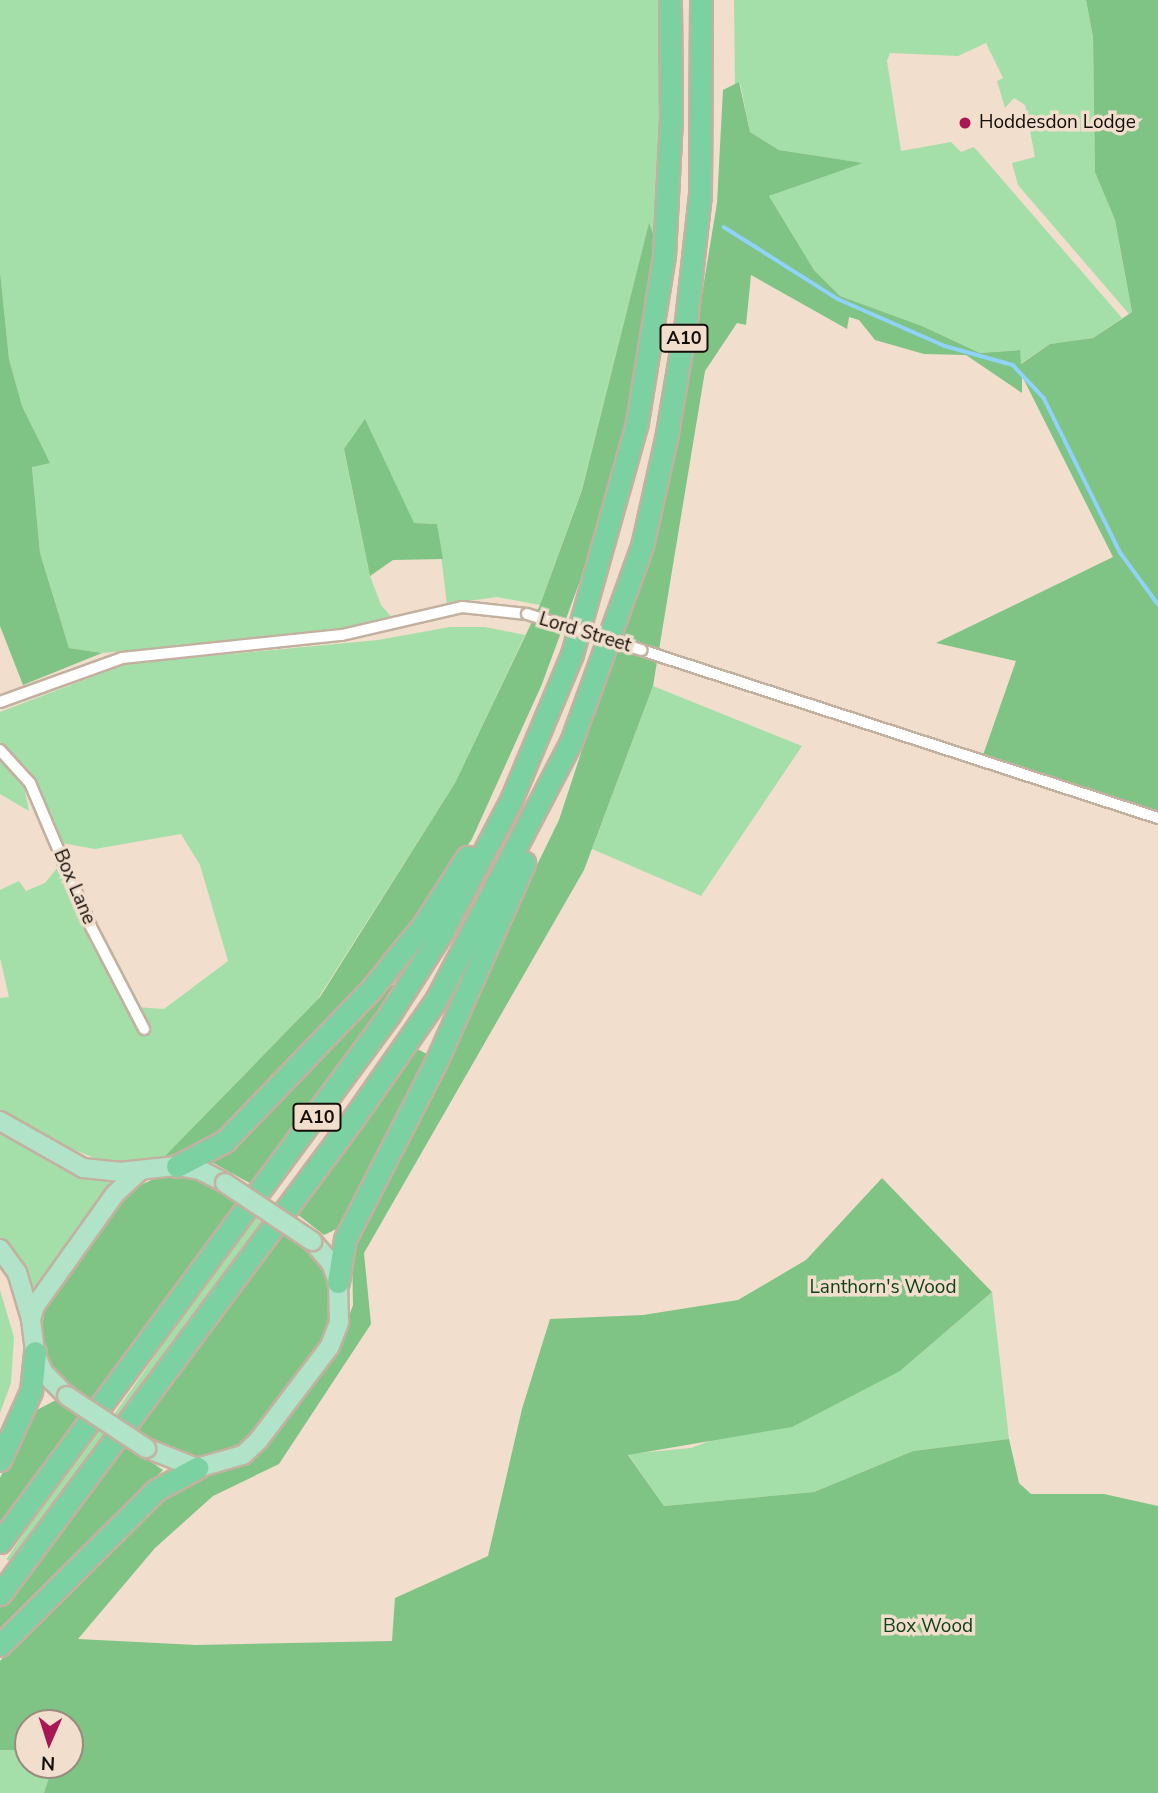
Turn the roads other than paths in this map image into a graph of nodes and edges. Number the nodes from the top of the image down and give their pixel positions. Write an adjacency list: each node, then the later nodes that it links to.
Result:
1 (670, 0): 3 (highway, A10)
2 (701, 0): 6 (highway, A10)
3 (572, 654): 10 (highway); 18 (highway, A10)
4 (0, 702): 7 (street, Lord Street, bridge)
5 (0, 750): 8 (street, Box Lane)
6 (559, 769): 13 (highway); 19 (highway, A10)
7 (1158, 818)
8 (144, 1028)
9 (0, 1121): 11 (main road)
10 (177, 1166): 11 (main road); 13 (main road, bridge)
11 (141, 1170): 14 (main road)
12 (0, 1249): 14 (main road)
13 (338, 1282): 17 (main road)
14 (31, 1319): 15 (main road)
15 (35, 1352): 16 (highway); 17 (main road, bridge)
16 (0, 1460)
17 (197, 1468): 20 (highway)
18 (0, 1542)
19 (0, 1594)
20 (0, 1645)

